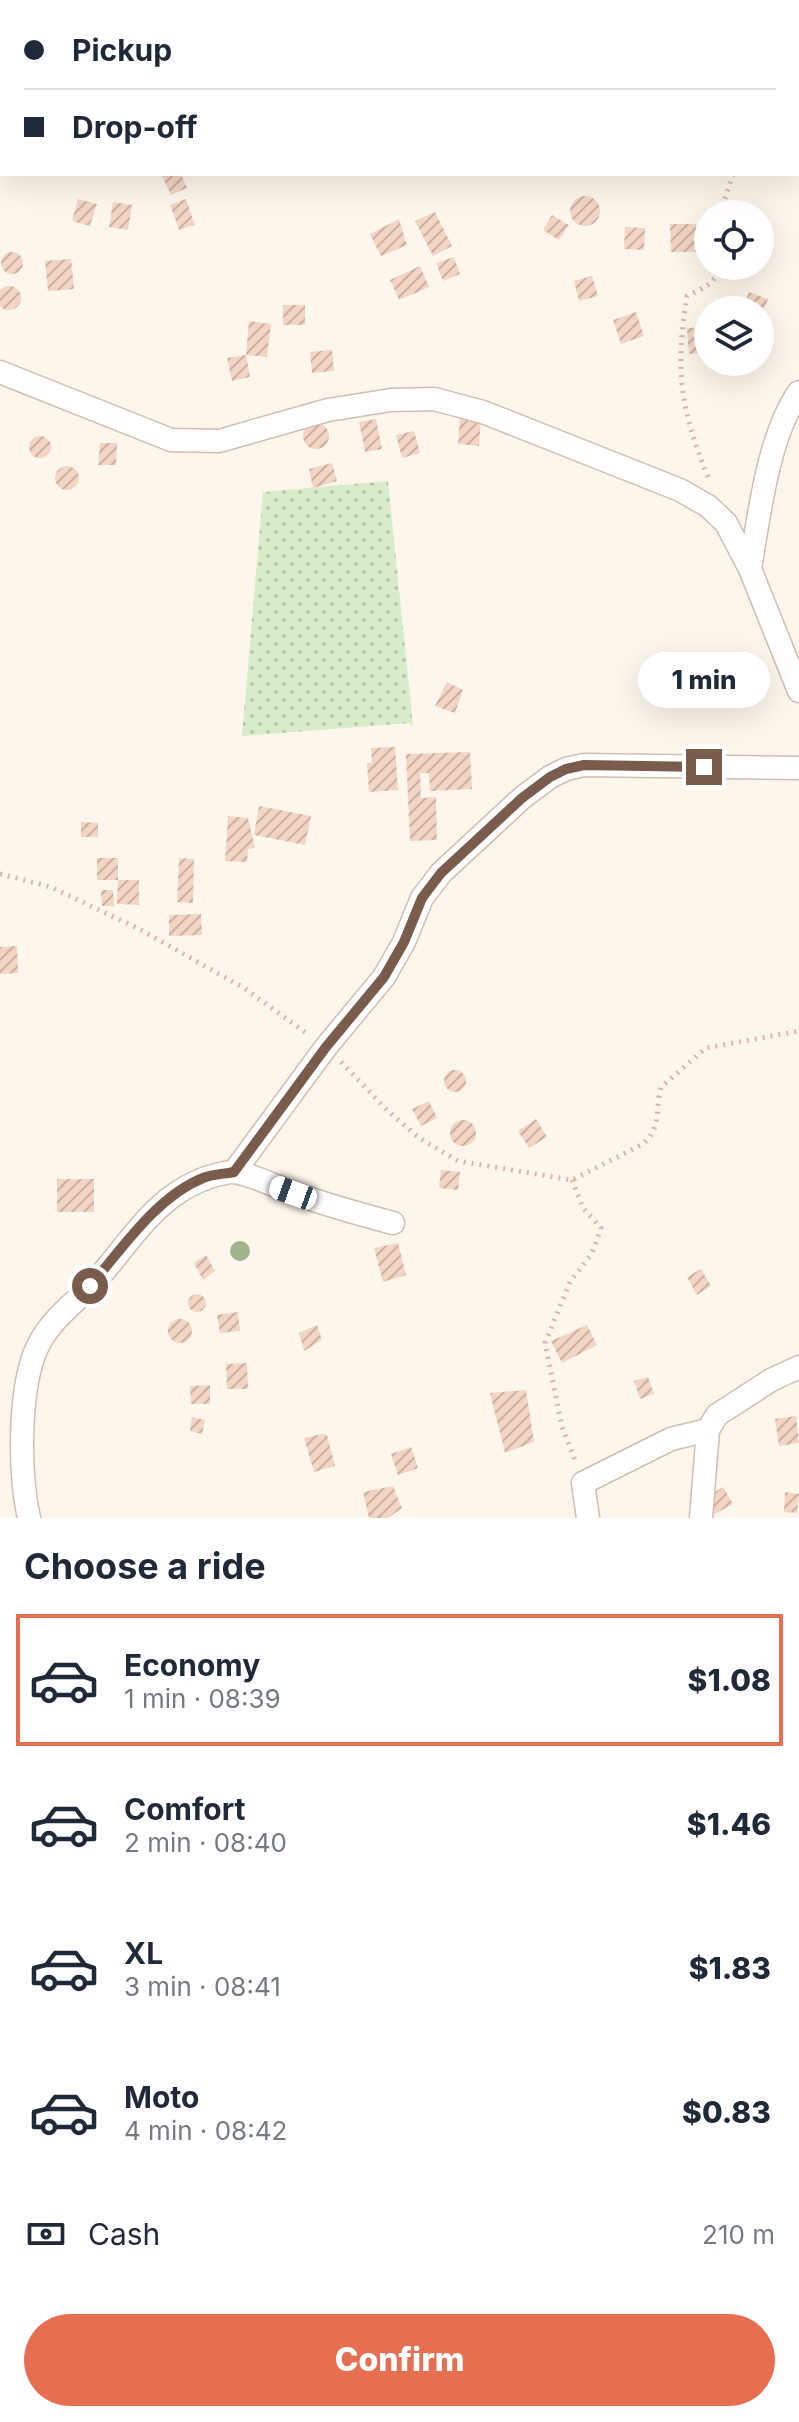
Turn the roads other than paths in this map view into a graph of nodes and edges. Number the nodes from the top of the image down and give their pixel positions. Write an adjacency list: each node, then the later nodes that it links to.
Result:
1 (0, 372): 3 (street)
2 (799, 392): 3 (street)
3 (750, 569): 4 (street)
4 (799, 691)
5 (799, 768): 6 (street)
6 (234, 1172): 7 (street); 10 (street)
7 (393, 1223)
8 (799, 1367): 9 (street)
9 (708, 1430): 11 (street); 12 (street)
10 (29, 1518)
11 (588, 1518)
12 (701, 1518)

